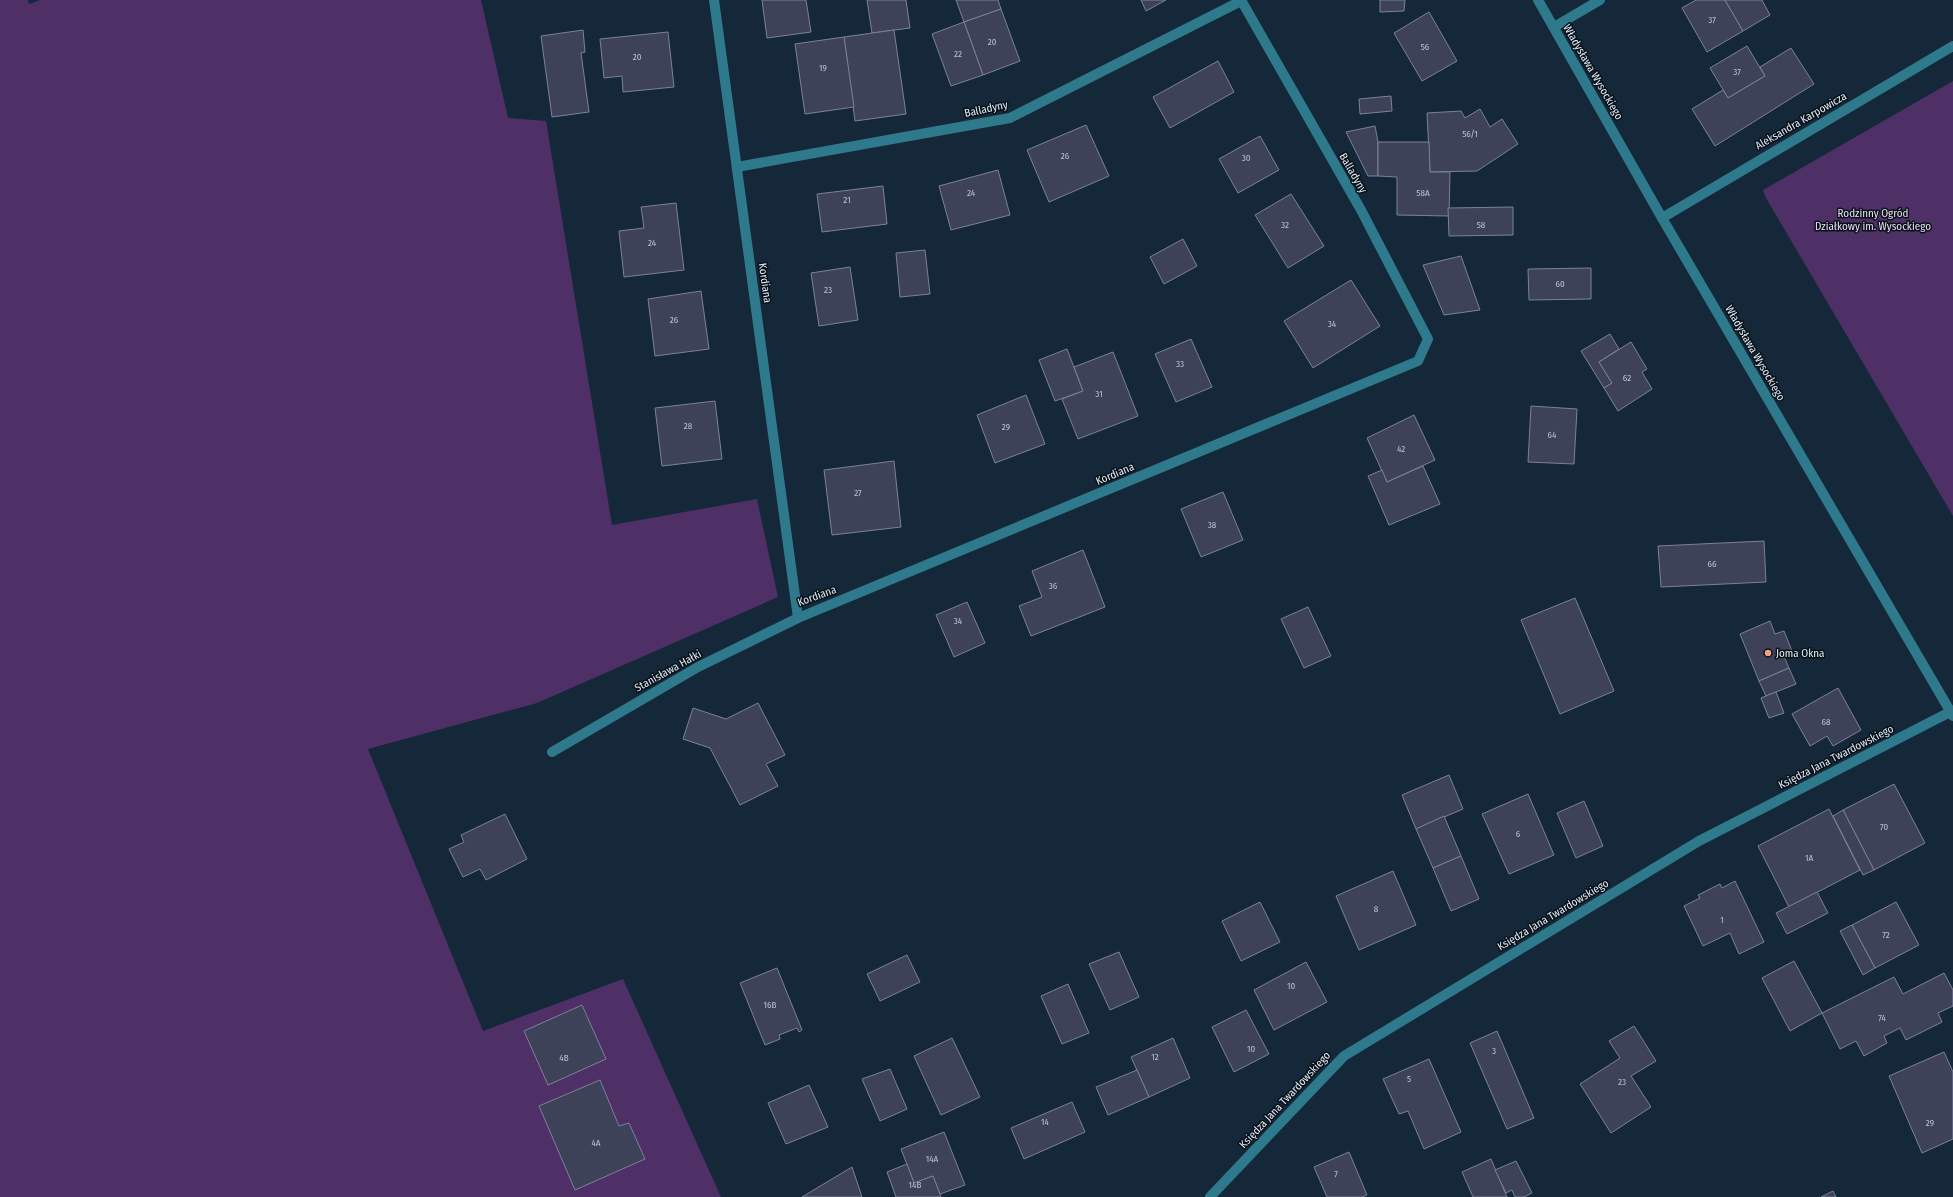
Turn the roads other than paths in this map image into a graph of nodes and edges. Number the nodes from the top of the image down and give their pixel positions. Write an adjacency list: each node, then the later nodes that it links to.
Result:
1 (714, 0): 7 (street, Kordiana)
2 (1241, 0): 7 (street, Balladyny); 9 (street, Balladyny)
3 (1538, 0): 5 (street, Władysława Wysockiego)
4 (1600, 0): 5 (street)
5 (1554, 27): 8 (street, Władysława Wysockiego)
6 (1953, 46): 8 (street, Aleksandra Karpowicza)
7 (737, 167): 10 (street, Kordiana)
8 (1662, 218): 11 (street, Władysława Wysockiego)
9 (1418, 361): 10 (street, Kordiana)
10 (798, 618): 12 (street, Stanisława Hałki)
11 (1952, 714): 13 (street, Księdza Jana Twardowskiego)
12 (552, 752)
13 (1210, 1197)

